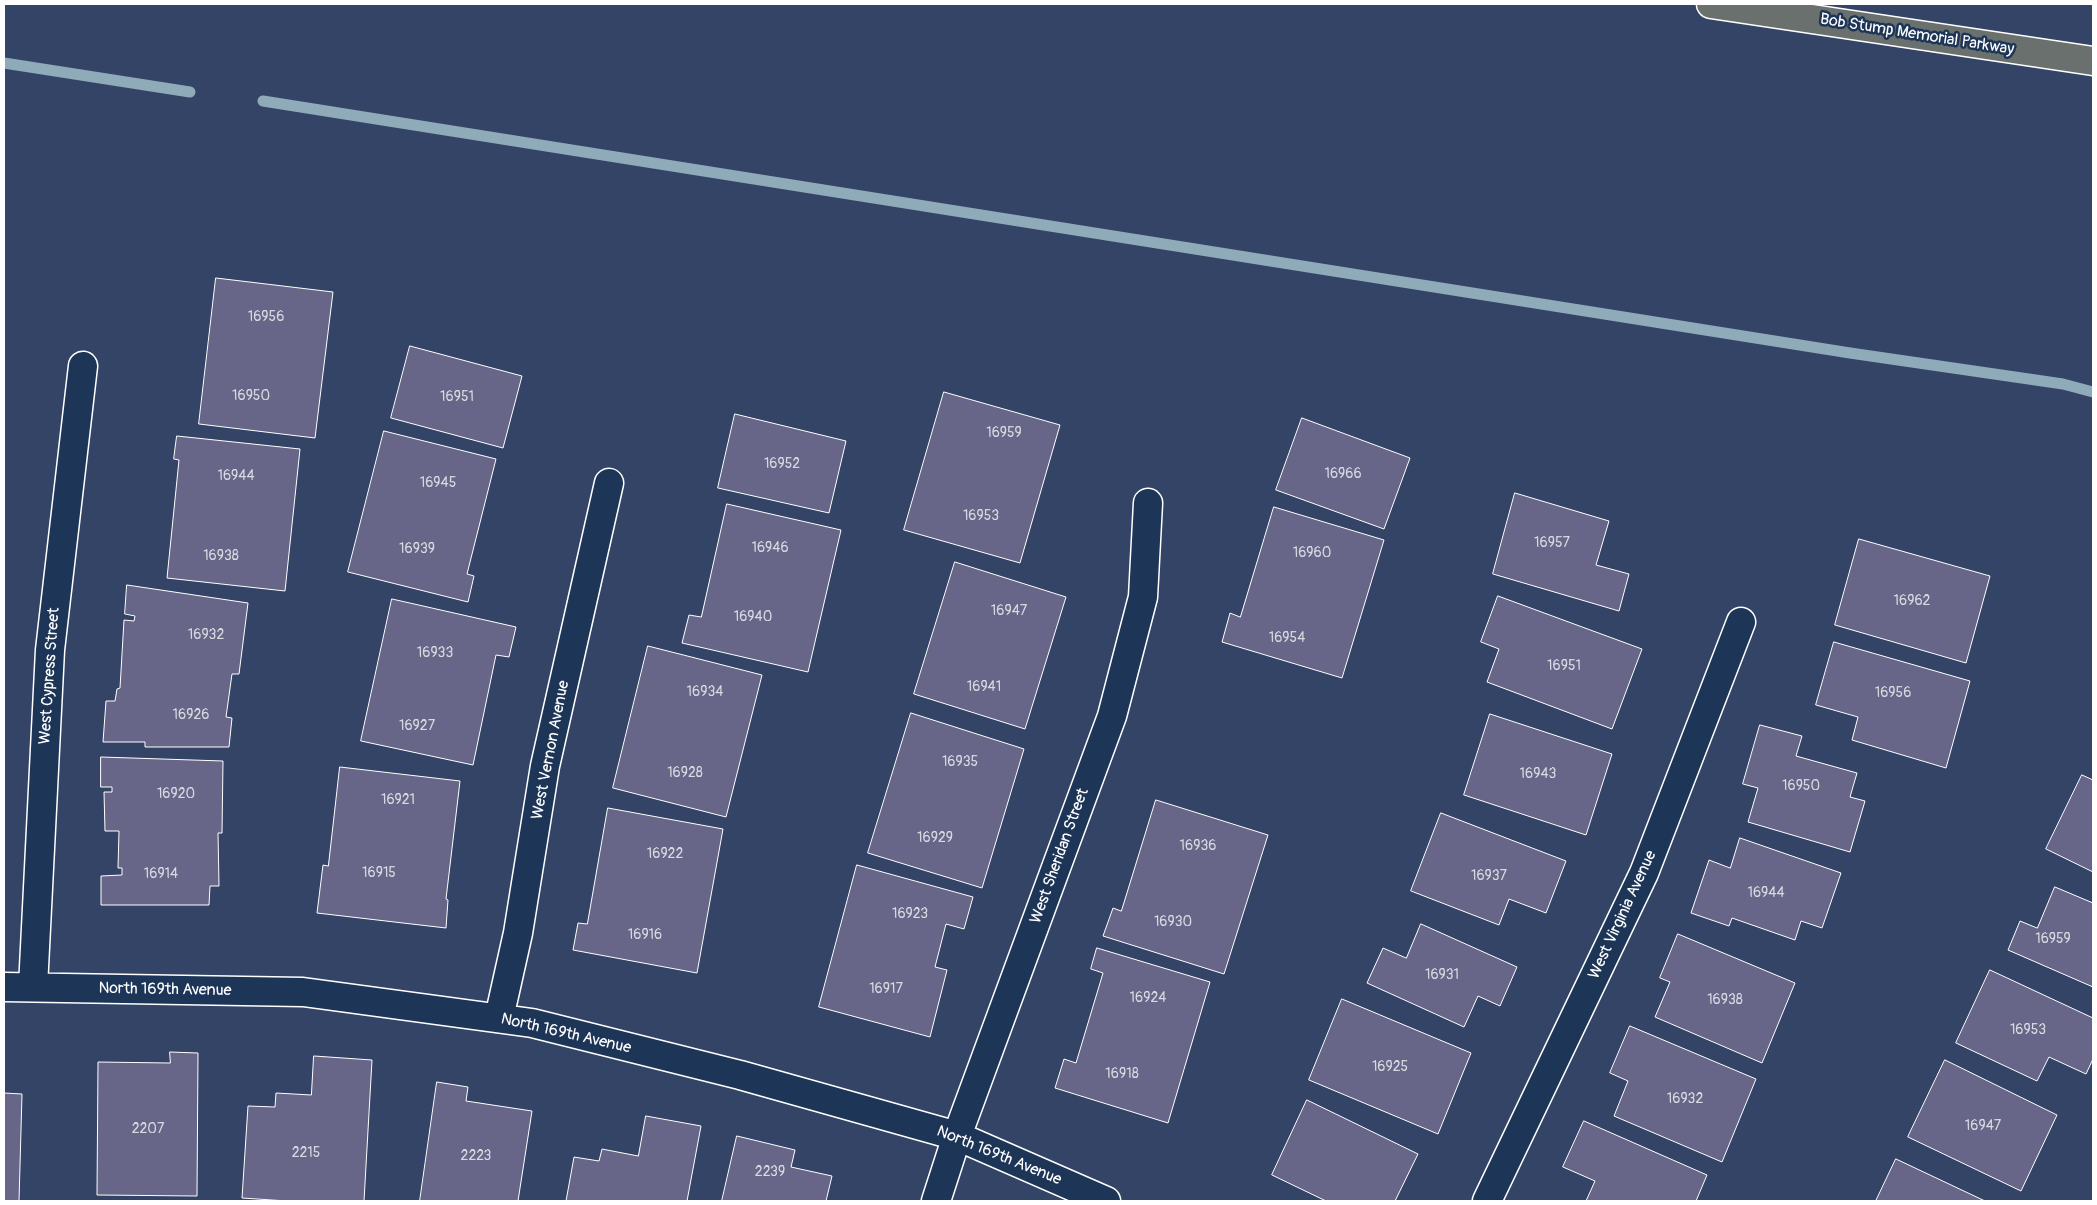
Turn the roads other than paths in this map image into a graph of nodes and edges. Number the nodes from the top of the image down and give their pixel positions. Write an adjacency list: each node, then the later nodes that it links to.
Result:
1 (1711, 4): 2 (highway, Bob Stump Memorial Parkway)
2 (2093, 61)
3 (83, 366): 8 (street, West Cypress Street)
4 (609, 484): 9 (street, West Vernon Avenue)
5 (1148, 503): 10 (street, West Sheridan Street)
6 (1741, 622): 13 (street, West Virginia Avenue)
7 (4, 987): 8 (street, North 169th Avenue)
8 (33, 987): 9 (street, North 169th Avenue)
9 (500, 1018): 10 (street, North 169th Avenue)
10 (957, 1136): 11 (street, West Sheridan Street); 12 (street, North 169th Avenue)
11 (936, 1201)
12 (1106, 1201)
13 (1487, 1201)

